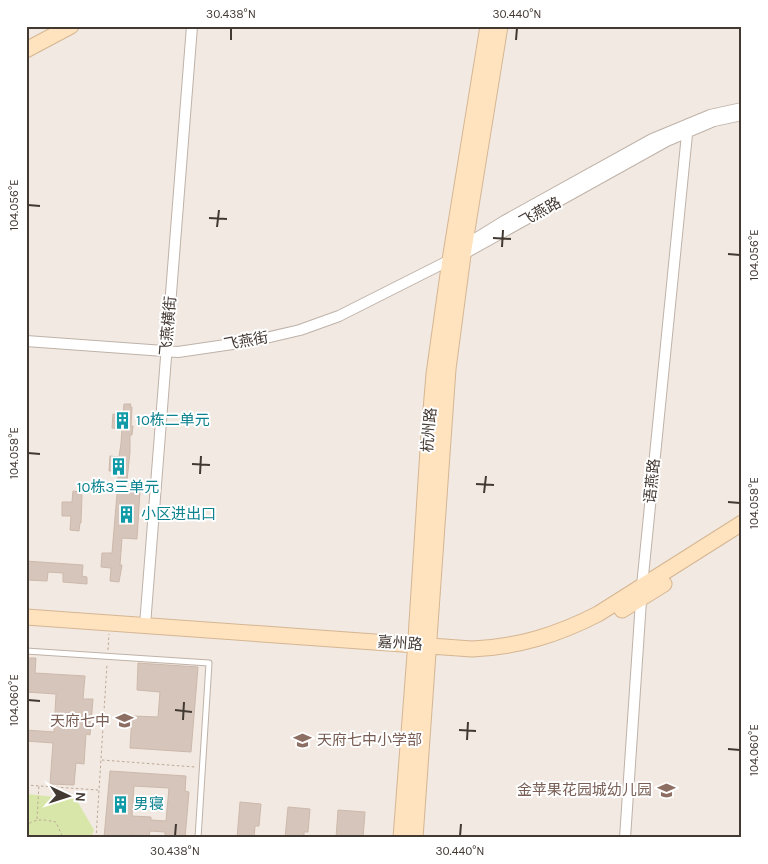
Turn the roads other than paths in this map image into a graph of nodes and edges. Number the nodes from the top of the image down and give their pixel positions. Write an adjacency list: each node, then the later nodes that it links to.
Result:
1 (52, 26): 6 (main road)
2 (71, 26): 7 (main road)
3 (192, 26): 13 (street, 飞燕横街)
4 (488, 26): 11 (main road, 杭州路)
5 (500, 26): 11 (main road, 杭州路)
6 (26, 40)
7 (26, 50)
8 (742, 108): 10 (street, 飞燕路)
9 (742, 115): 10 (street, 飞燕路)
10 (688, 128): 11 (street, 飞燕路); 16 (street, 语燕路)
11 (459, 253): 13 (street, 飞燕街); 20 (main road, 杭州路)
12 (26, 341): 13 (street, 飞燕街)
13 (166, 351): 18 (street, 飞燕横街)
14 (742, 523): 16 (main road)
15 (742, 535): 16 (main road)
16 (642, 592): 20 (main road); 25 (street, 语燕路)
17 (26, 616): 18 (main road, 嘉州路)
18 (145, 625): 20 (main road, 嘉州路)
19 (26, 626): 20 (main road)
20 (422, 650): 23 (main road, 杭州路); 24 (main road, 杭州路)
21 (26, 651): 22 (lane)
22 (198, 838)
23 (401, 838)
24 (415, 838)
25 (625, 838)

